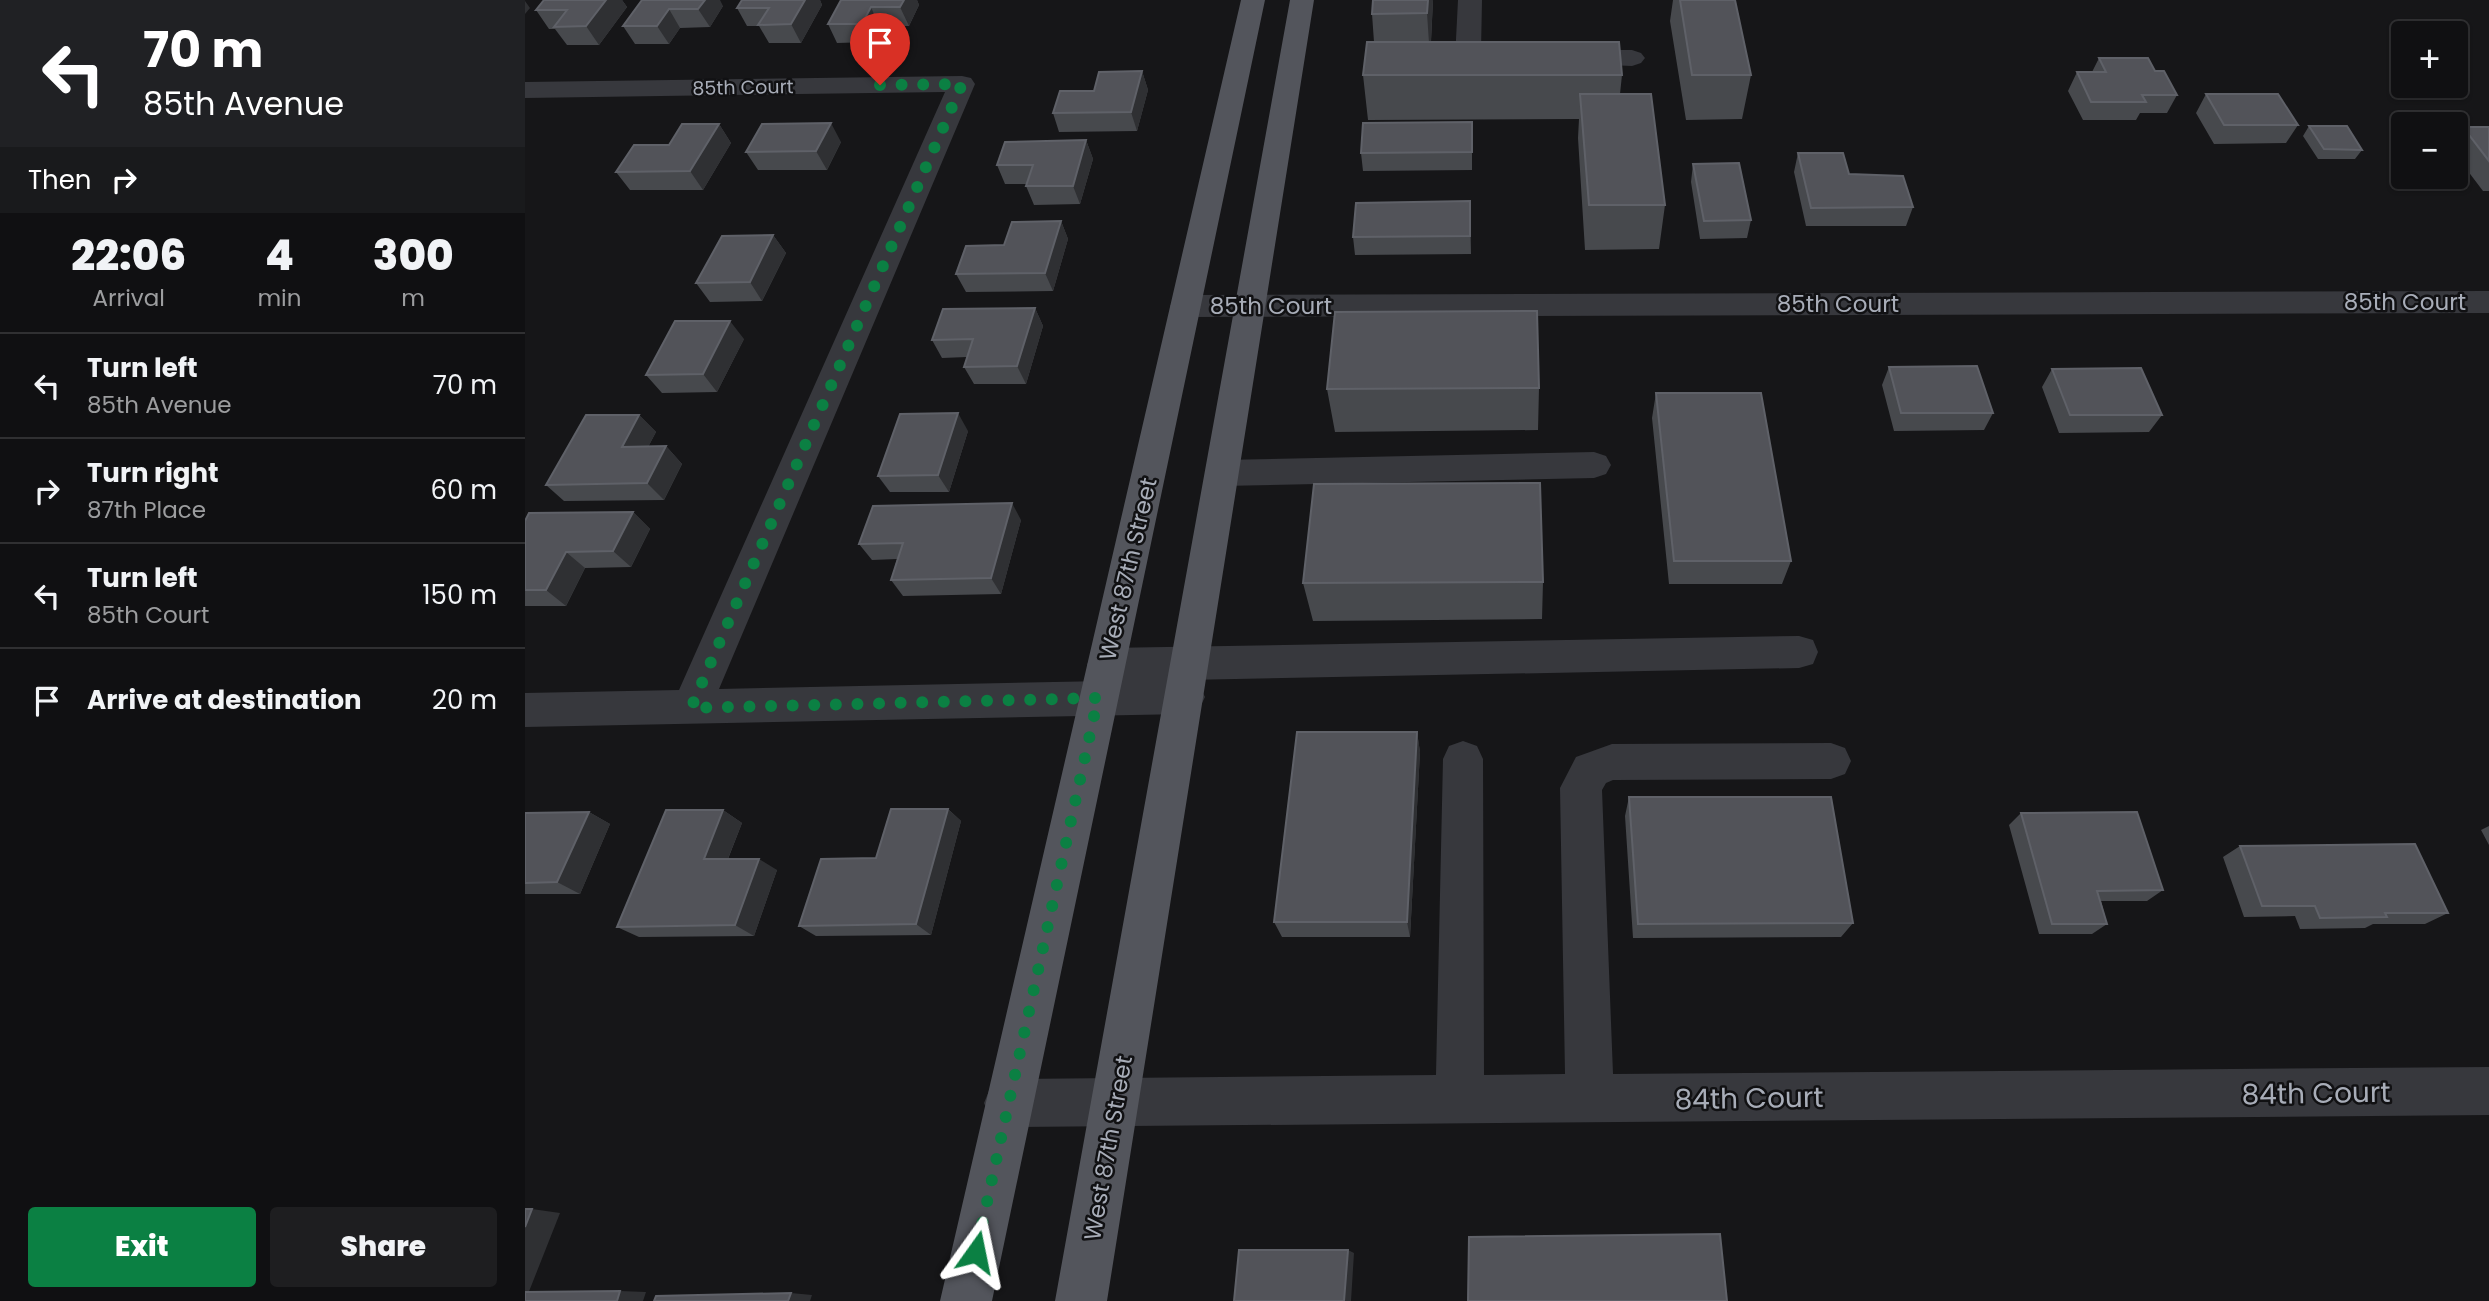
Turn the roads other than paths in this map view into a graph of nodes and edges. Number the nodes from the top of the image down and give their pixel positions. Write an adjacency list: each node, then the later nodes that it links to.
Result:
1 (1253, 0): 9 (main road, West 87th Street)
2 (1302, 0): 10 (main road, West 87th Street)
3 (1470, 0): 5 (street)
4 (1632, 58): 6 (street)
5 (1523, 59)
6 (1550, 59)
7 (525, 90): 16 (street, 85th Court)
8 (2489, 302): 10 (street, 85th Court)
9 (1186, 306): 10 (street, 85th Court); 15 (main road, West 87th Street)
10 (1249, 306): 12 (main road, West 87th Street)
11 (1594, 465): 12 (street)
12 (1222, 473): 14 (main road, West 87th Street)
13 (1799, 652): 14 (street)
14 (1188, 681): 15 (street); 24 (main road, West 87th Street)
15 (1102, 682): 16 (street); 23 (main road, West 87th Street)
16 (691, 708): 17 (street)
17 (525, 710)
18 (1463, 759): 22 (street)
19 (1831, 761): 21 (street)
20 (2489, 1091): 21 (street, 84th Court)
21 (1590, 1100): 22 (street, 84th Court)
22 (1460, 1101): 24 (street, 84th Court)
23 (1008, 1103): 24 (street, 84th Court); 25 (main road, West 87th Street)
24 (1116, 1104): 26 (main road, West 87th Street)
25 (966, 1301)
26 (1081, 1301)

